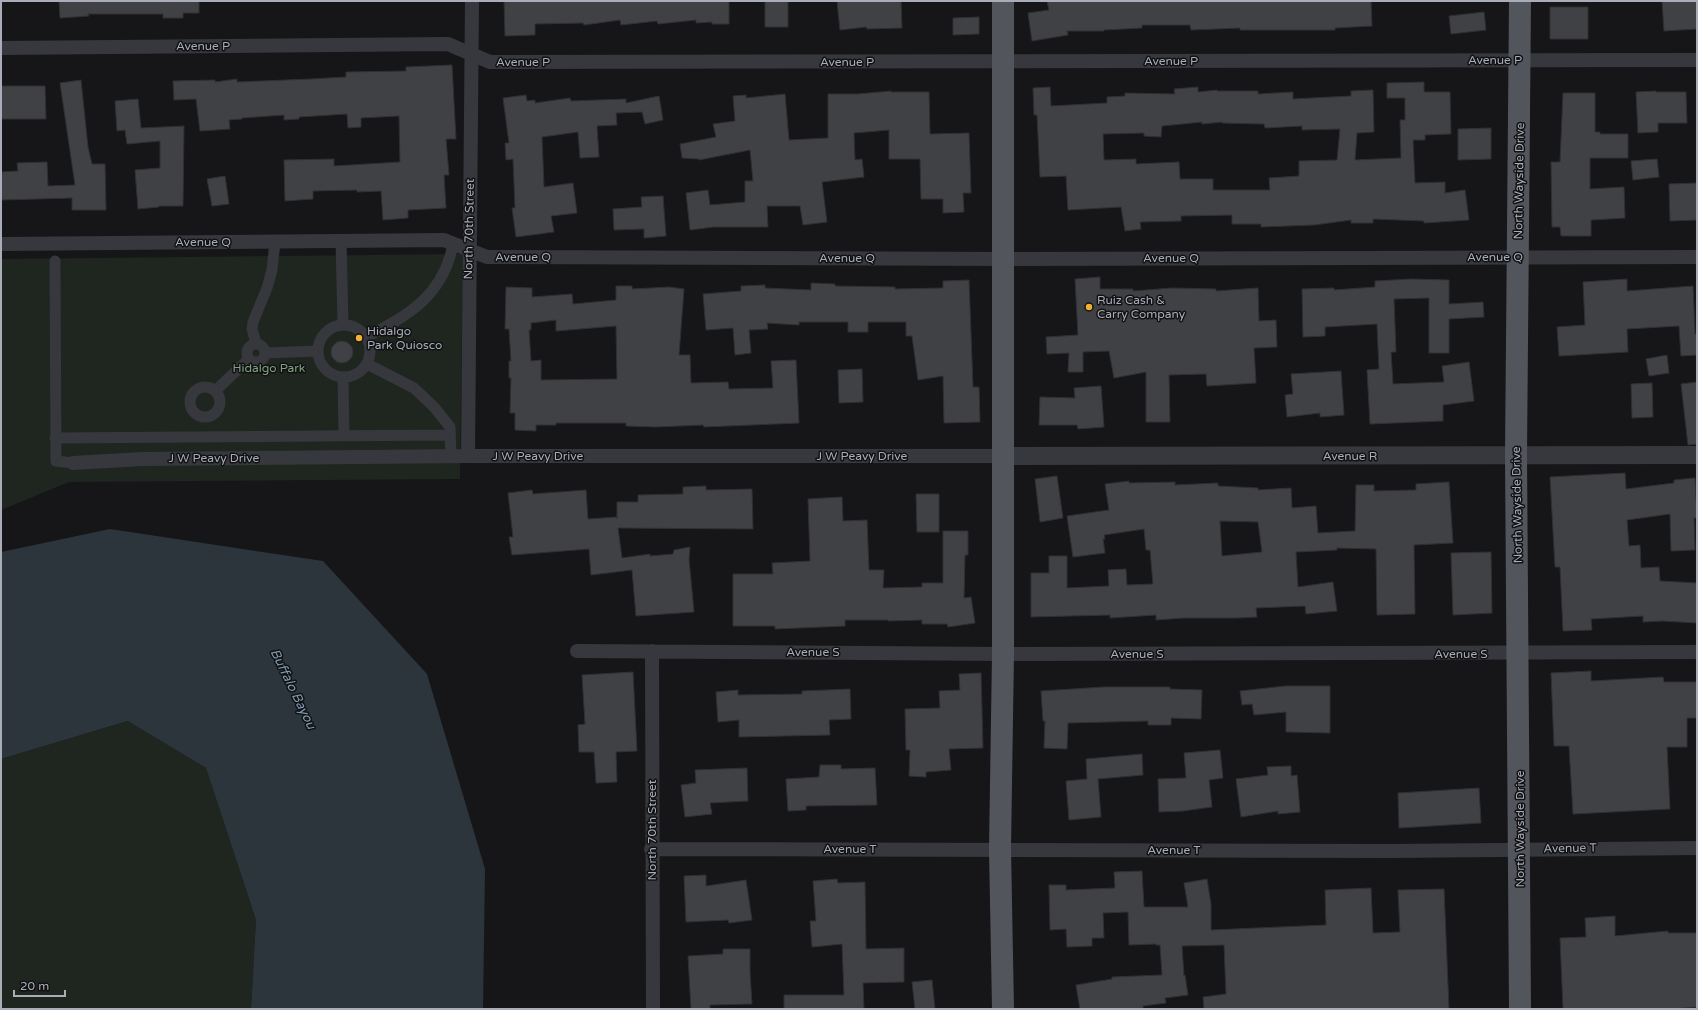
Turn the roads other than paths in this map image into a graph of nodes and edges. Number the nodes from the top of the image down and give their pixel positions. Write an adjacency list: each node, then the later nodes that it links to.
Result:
1 (472, 1): 5 (street, North 70th Street)
2 (1003, 1): 8 (main road)
3 (1520, 1): 6 (main road, North Wayside Drive)
4 (1, 48): 5 (street, Avenue P)
5 (472, 54): 8 (street, Avenue P); 13 (street, North 70th Street)
6 (1520, 60): 7 (street, Avenue P); 8 (street, Avenue P); 14 (main road, North Wayside Drive)
7 (1697, 60)
8 (1003, 62): 16 (main road)
9 (341, 241): 10 (street, Avenue Q); 12 (street, Avenue Q); 18 (street)
10 (275, 242): 11 (street, Avenue Q); 20 (street)
11 (1, 244)
12 (453, 244): 13 (street, Avenue Q); 19 (street)
13 (469, 251): 16 (street, Avenue Q); 32 (street, North 70th Street)
14 (1518, 257): 15 (street, Avenue Q); 16 (street, Avenue Q); 30 (main road, North Wayside Drive)
15 (1697, 257)
16 (1004, 259): 33 (main road)
17 (55, 261): 29 (street)
18 (343, 324): 19 (street); 21 (street)
19 (366, 337): 24 (street)
20 (256, 343): 22 (street); 23 (street)
21 (317, 351): 22 (street); 25 (street)
22 (266, 353): 23 (street)
23 (249, 359): 26 (street)
24 (367, 364): 25 (street); 28 (street)
25 (343, 378): 27 (street)
26 (215, 391)
27 (344, 435): 28 (street); 29 (street)
28 (450, 435): 34 (street)
29 (55, 438): 35 (street)
30 (1516, 455): 31 (street, Avenue R); 33 (street, Avenue R); 40 (main road, North Wayside Drive)
31 (1697, 455)
32 (468, 456): 33 (street, J W Peavy Drive); 34 (street, J W Peavy Drive)
33 (1004, 456): 39 (main road)
34 (451, 457): 35 (street, J W Peavy Drive)
35 (73, 463)
36 (577, 651): 37 (street, Avenue S)
37 (652, 651): 39 (street, Avenue S); 42 (street, North 70th Street)
38 (1697, 652): 40 (street, Avenue S)
39 (1003, 654): 40 (street, Avenue S); 43 (main road)
40 (1518, 654): 44 (main road, North Wayside Drive)
41 (1697, 848): 44 (street, Avenue T)
42 (651, 849): 43 (street, Avenue T); 45 (street, North 70th Street)
43 (1000, 849): 44 (street, Avenue T); 46 (main road)
44 (1520, 849): 47 (main road, North Wayside Drive)
45 (653, 1009)
46 (1003, 1009)
47 (1520, 1009)

